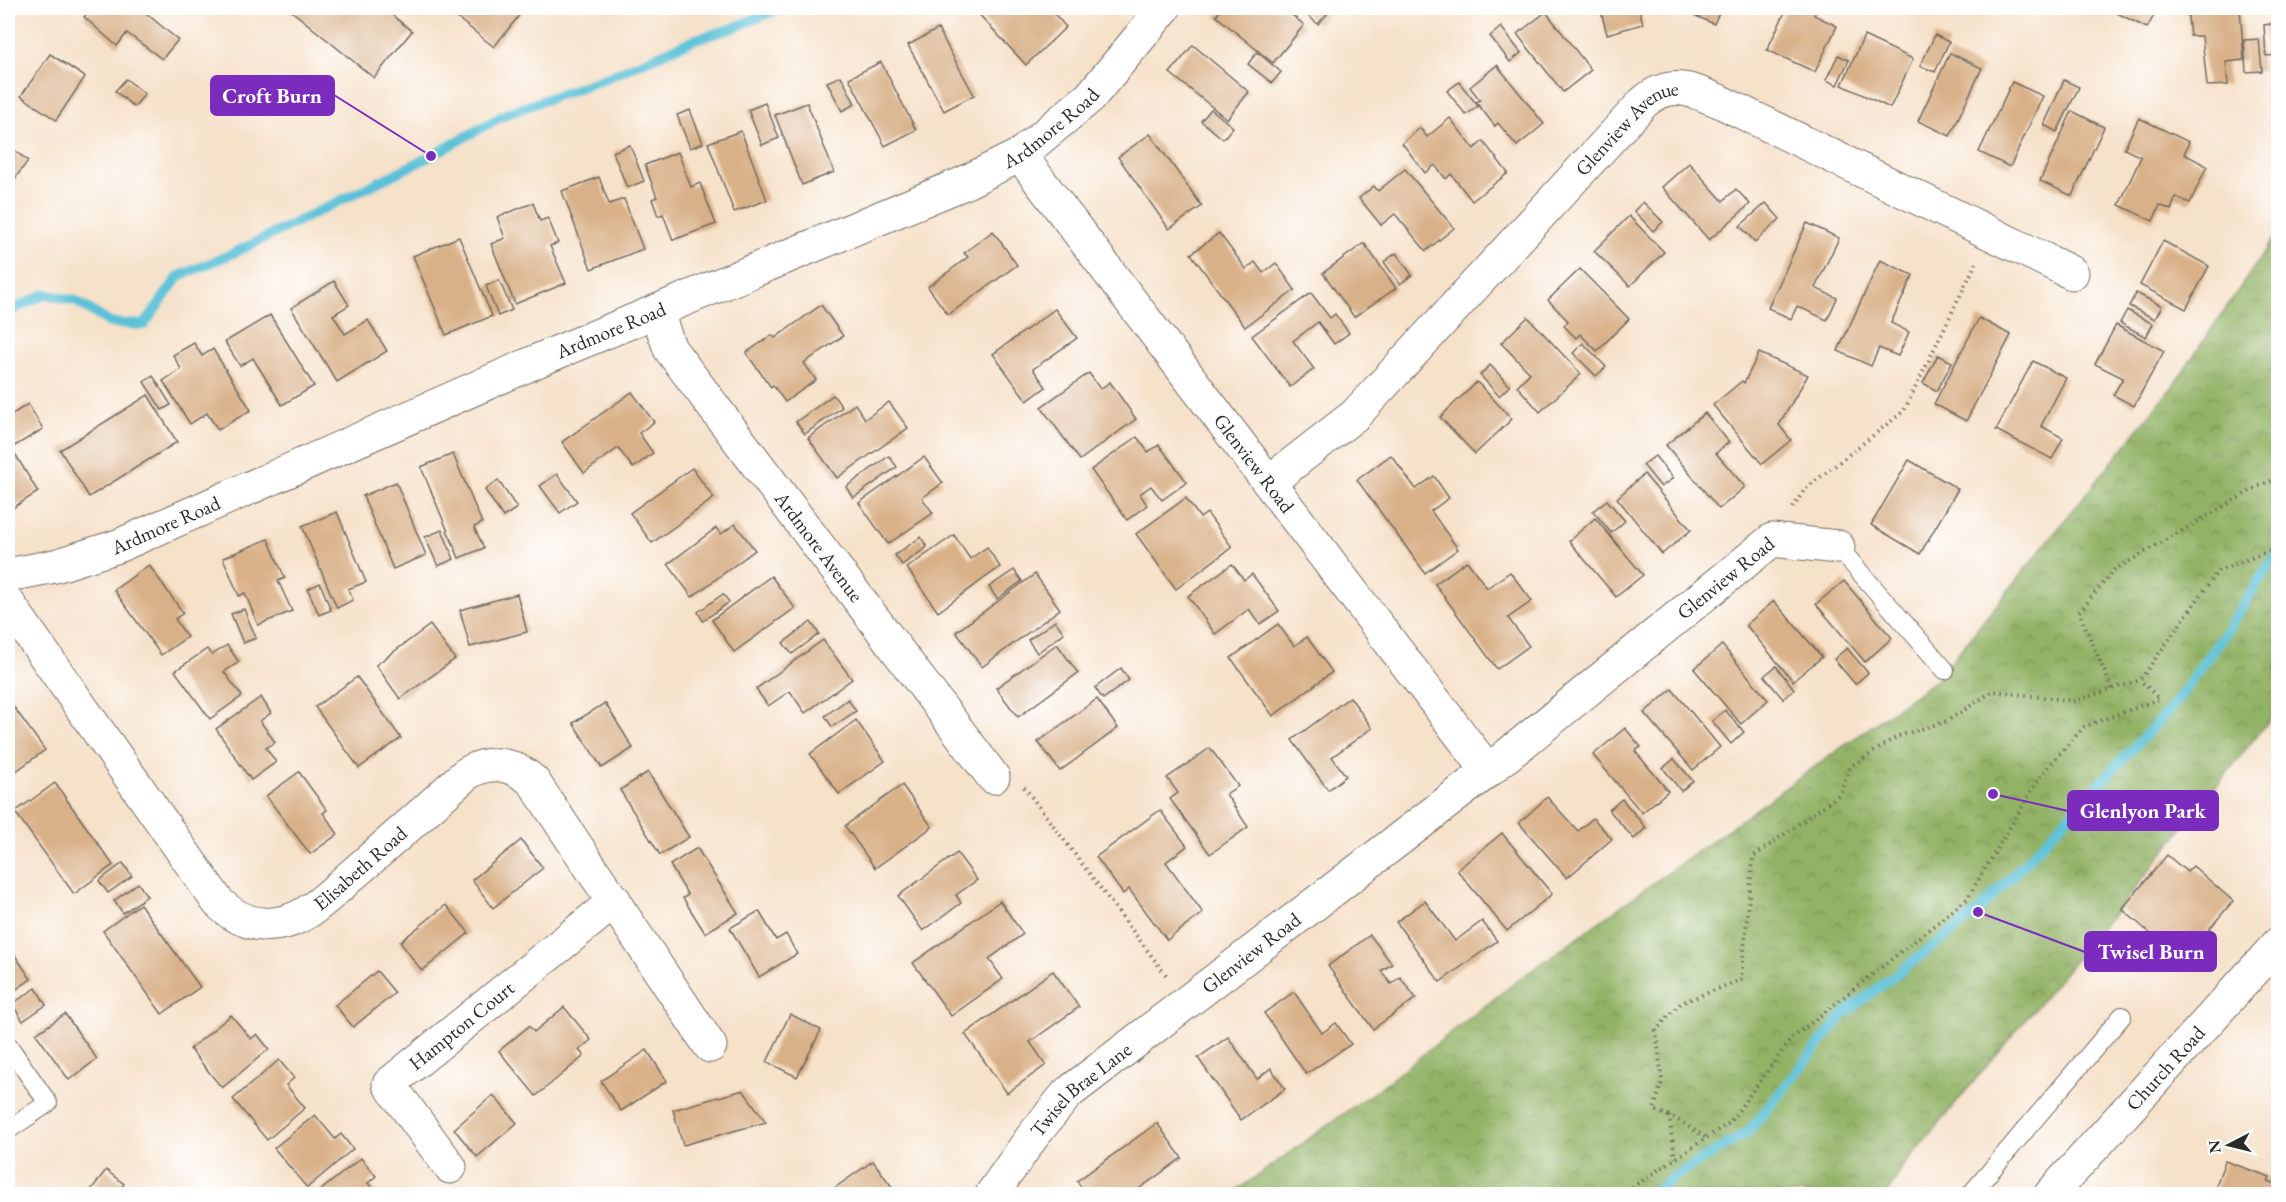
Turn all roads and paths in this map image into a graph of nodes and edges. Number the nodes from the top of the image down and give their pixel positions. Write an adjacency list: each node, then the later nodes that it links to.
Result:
1 (1164, 8): 2 (street, Ardmore Road)
2 (1020, 155): 5 (street, Ardmore Road); 7 (street, Glenview Road)
3 (1990, 232): 4 (street, Glenview Avenue); 7 (street, Glenview Avenue); 9 (path)
4 (2073, 273)
5 (657, 312): 11 (street, Ardmore Road); 17 (street, Ardmore Avenue)
6 (2278, 478): 15 (path)
7 (1269, 482): 16 (street, Glenview Road)
8 (2278, 536): 14 (path)
9 (1772, 540): 10 (street, Glenview Road); 16 (street, Glenview Road)
10 (1838, 547): 13 (lane)
11 (8, 575)
12 (8, 603): 18 (street, Elisabeth Road)
13 (1945, 670)
14 (2140, 680): 15 (path); 26 (path)
15 (2112, 689): 24 (path)
16 (1488, 771): 20 (street, Glenview Road)
17 (993, 777): 20 (path)
18 (615, 900): 23 (street, Elisabeth Road); 28 (street, Hampton Court)
19 (2278, 944): 32 (street, Church Road)
20 (1186, 1002): 29 (street, Twisel Brae Lane)
21 (2122, 1016): 31 (lane)
22 (8, 1045): 25 (lane)
23 (710, 1046)
24 (1669, 1116): 26 (path); 27 (path)
25 (8, 1130)
26 (1705, 1137): 27 (path)
27 (1674, 1158): 30 (path)
28 (450, 1167)
29 (992, 1194)
30 (1622, 1194)
31 (1971, 1194)
32 (2051, 1194)

